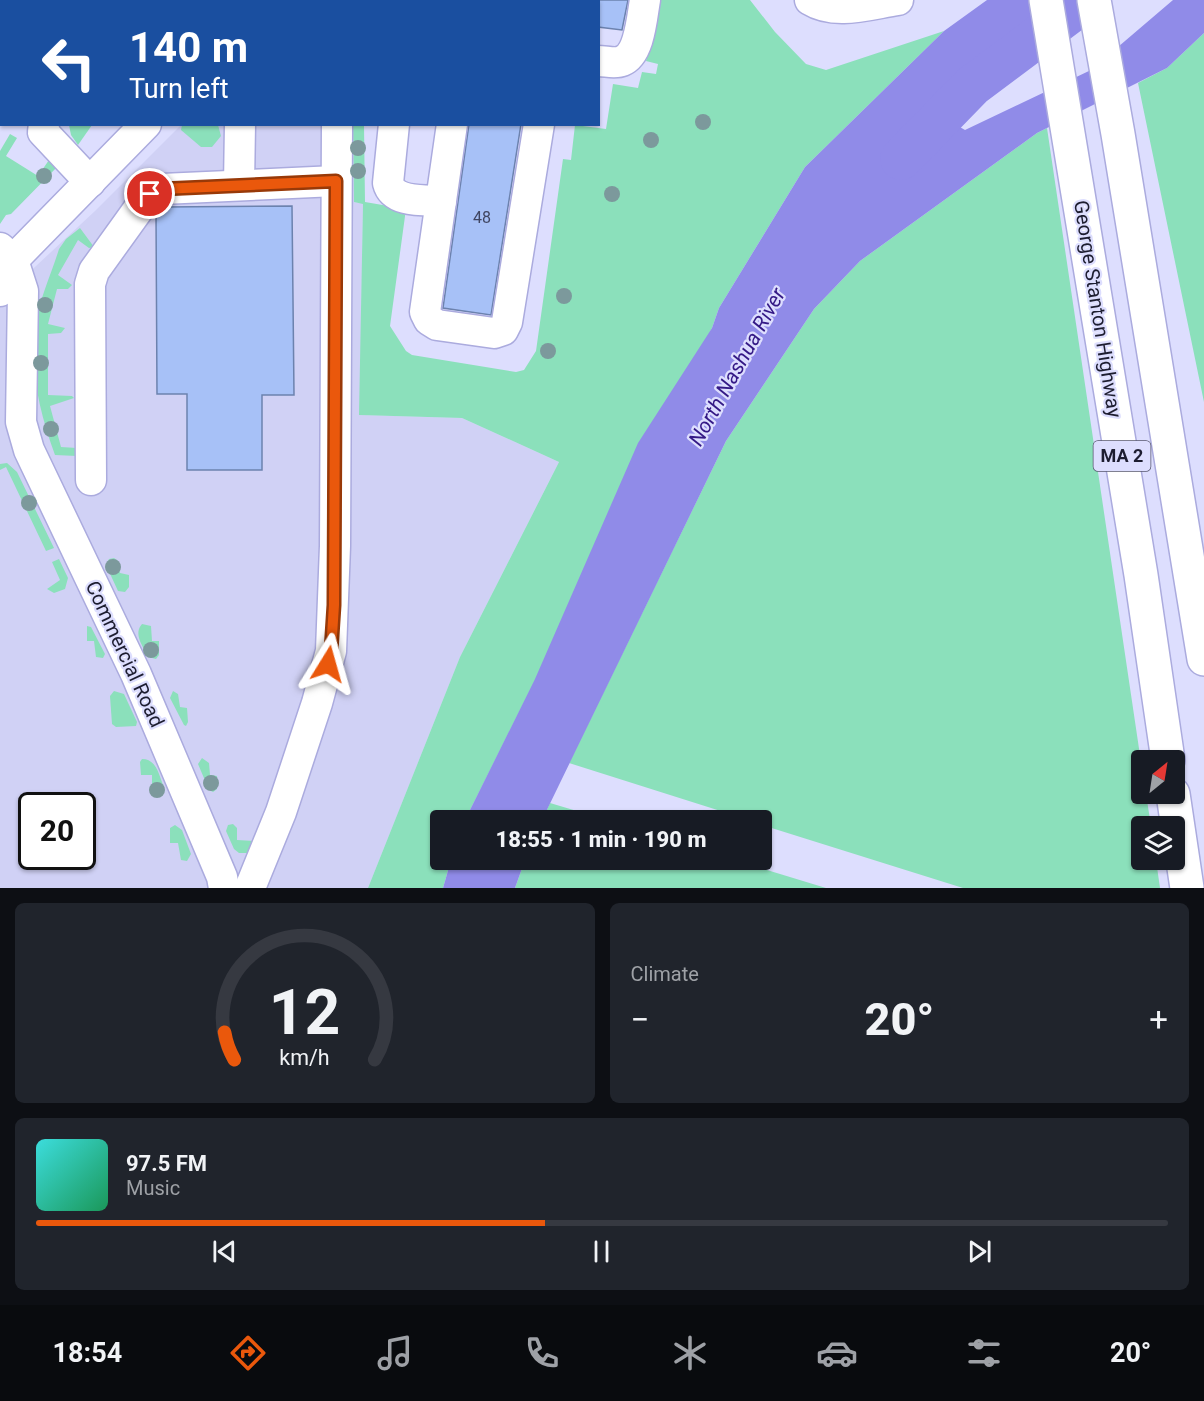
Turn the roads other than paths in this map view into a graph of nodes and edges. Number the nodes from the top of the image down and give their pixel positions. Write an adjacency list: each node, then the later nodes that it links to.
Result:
1 (645, 0): 6 (street)
2 (810, 0): 3 (street)
3 (898, 0)
4 (1046, 0): 24 (highway, George Stanton Highway / MA 2)
5 (1094, 0): 23 (highway, MA 2)
6 (600, 60)
7 (44, 126): 15 (street)
8 (144, 126): 15 (street)
9 (240, 126): 16 (street)
10 (337, 126): 14 (street)
11 (394, 126): 17 (street)
12 (452, 126): 17 (street)
13 (539, 126): 17 (street)
14 (336, 181): 16 (street); 27 (street)
15 (90, 182): 18 (street)
16 (239, 185): 22 (street)
17 (441, 201)
18 (4, 260): 19 (street); 20 (street, Commercial Road)
19 (0, 291)
20 (7, 394): 21 (street, Commercial Road)
21 (10, 425): 26 (street, Commercial Road)
22 (91, 480)
23 (1204, 658)
24 (1167, 750)
25 (1174, 804): 28 (highway)
26 (224, 888)
27 (250, 888)
28 (1186, 888)

